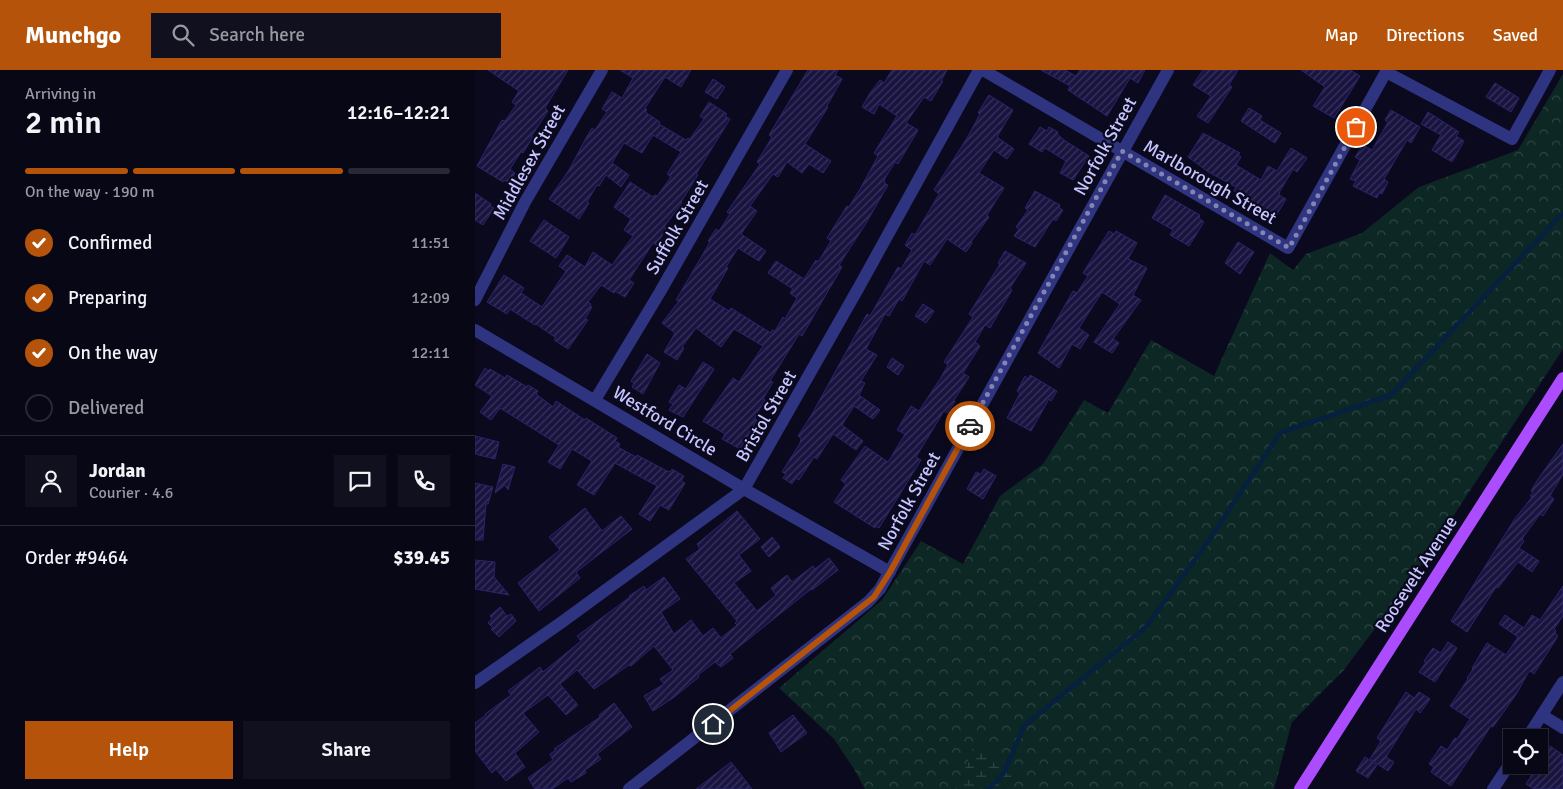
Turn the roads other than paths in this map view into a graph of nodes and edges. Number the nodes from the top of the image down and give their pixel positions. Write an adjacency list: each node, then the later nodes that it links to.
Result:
1 (602, 70): 9 (street, Middlesex Street)
2 (787, 70): 12 (street, Suffolk Street)
3 (979, 70): 13 (street, Bristol Street)
4 (983, 70): 8 (street, Marlborough Street)
5 (1168, 70): 8 (street, Norfolk Street)
6 (1550, 70): 7 (street)
7 (1387, 71): 8 (street, Marlborough Street)
8 (1122, 151): 14 (street, Norfolk Street)
9 (475, 300)
10 (475, 330): 12 (street, Westford Circle)
11 (1563, 378): 22 (main road, Roosevelt Avenue)
12 (595, 400): 13 (street, Westford Circle)
13 (744, 489): 14 (street, Westford Circle); 16 (street, Bristol Street)
14 (890, 572): 21 (street, Norfolk Street)
15 (1563, 682): 17 (street)
16 (475, 683)
17 (1542, 715): 18 (street); 19 (street)
18 (1563, 728)
19 (1533, 729)
20 (1503, 774): 23 (street)
21 (629, 789)
22 (1300, 789)
23 (1493, 789)

